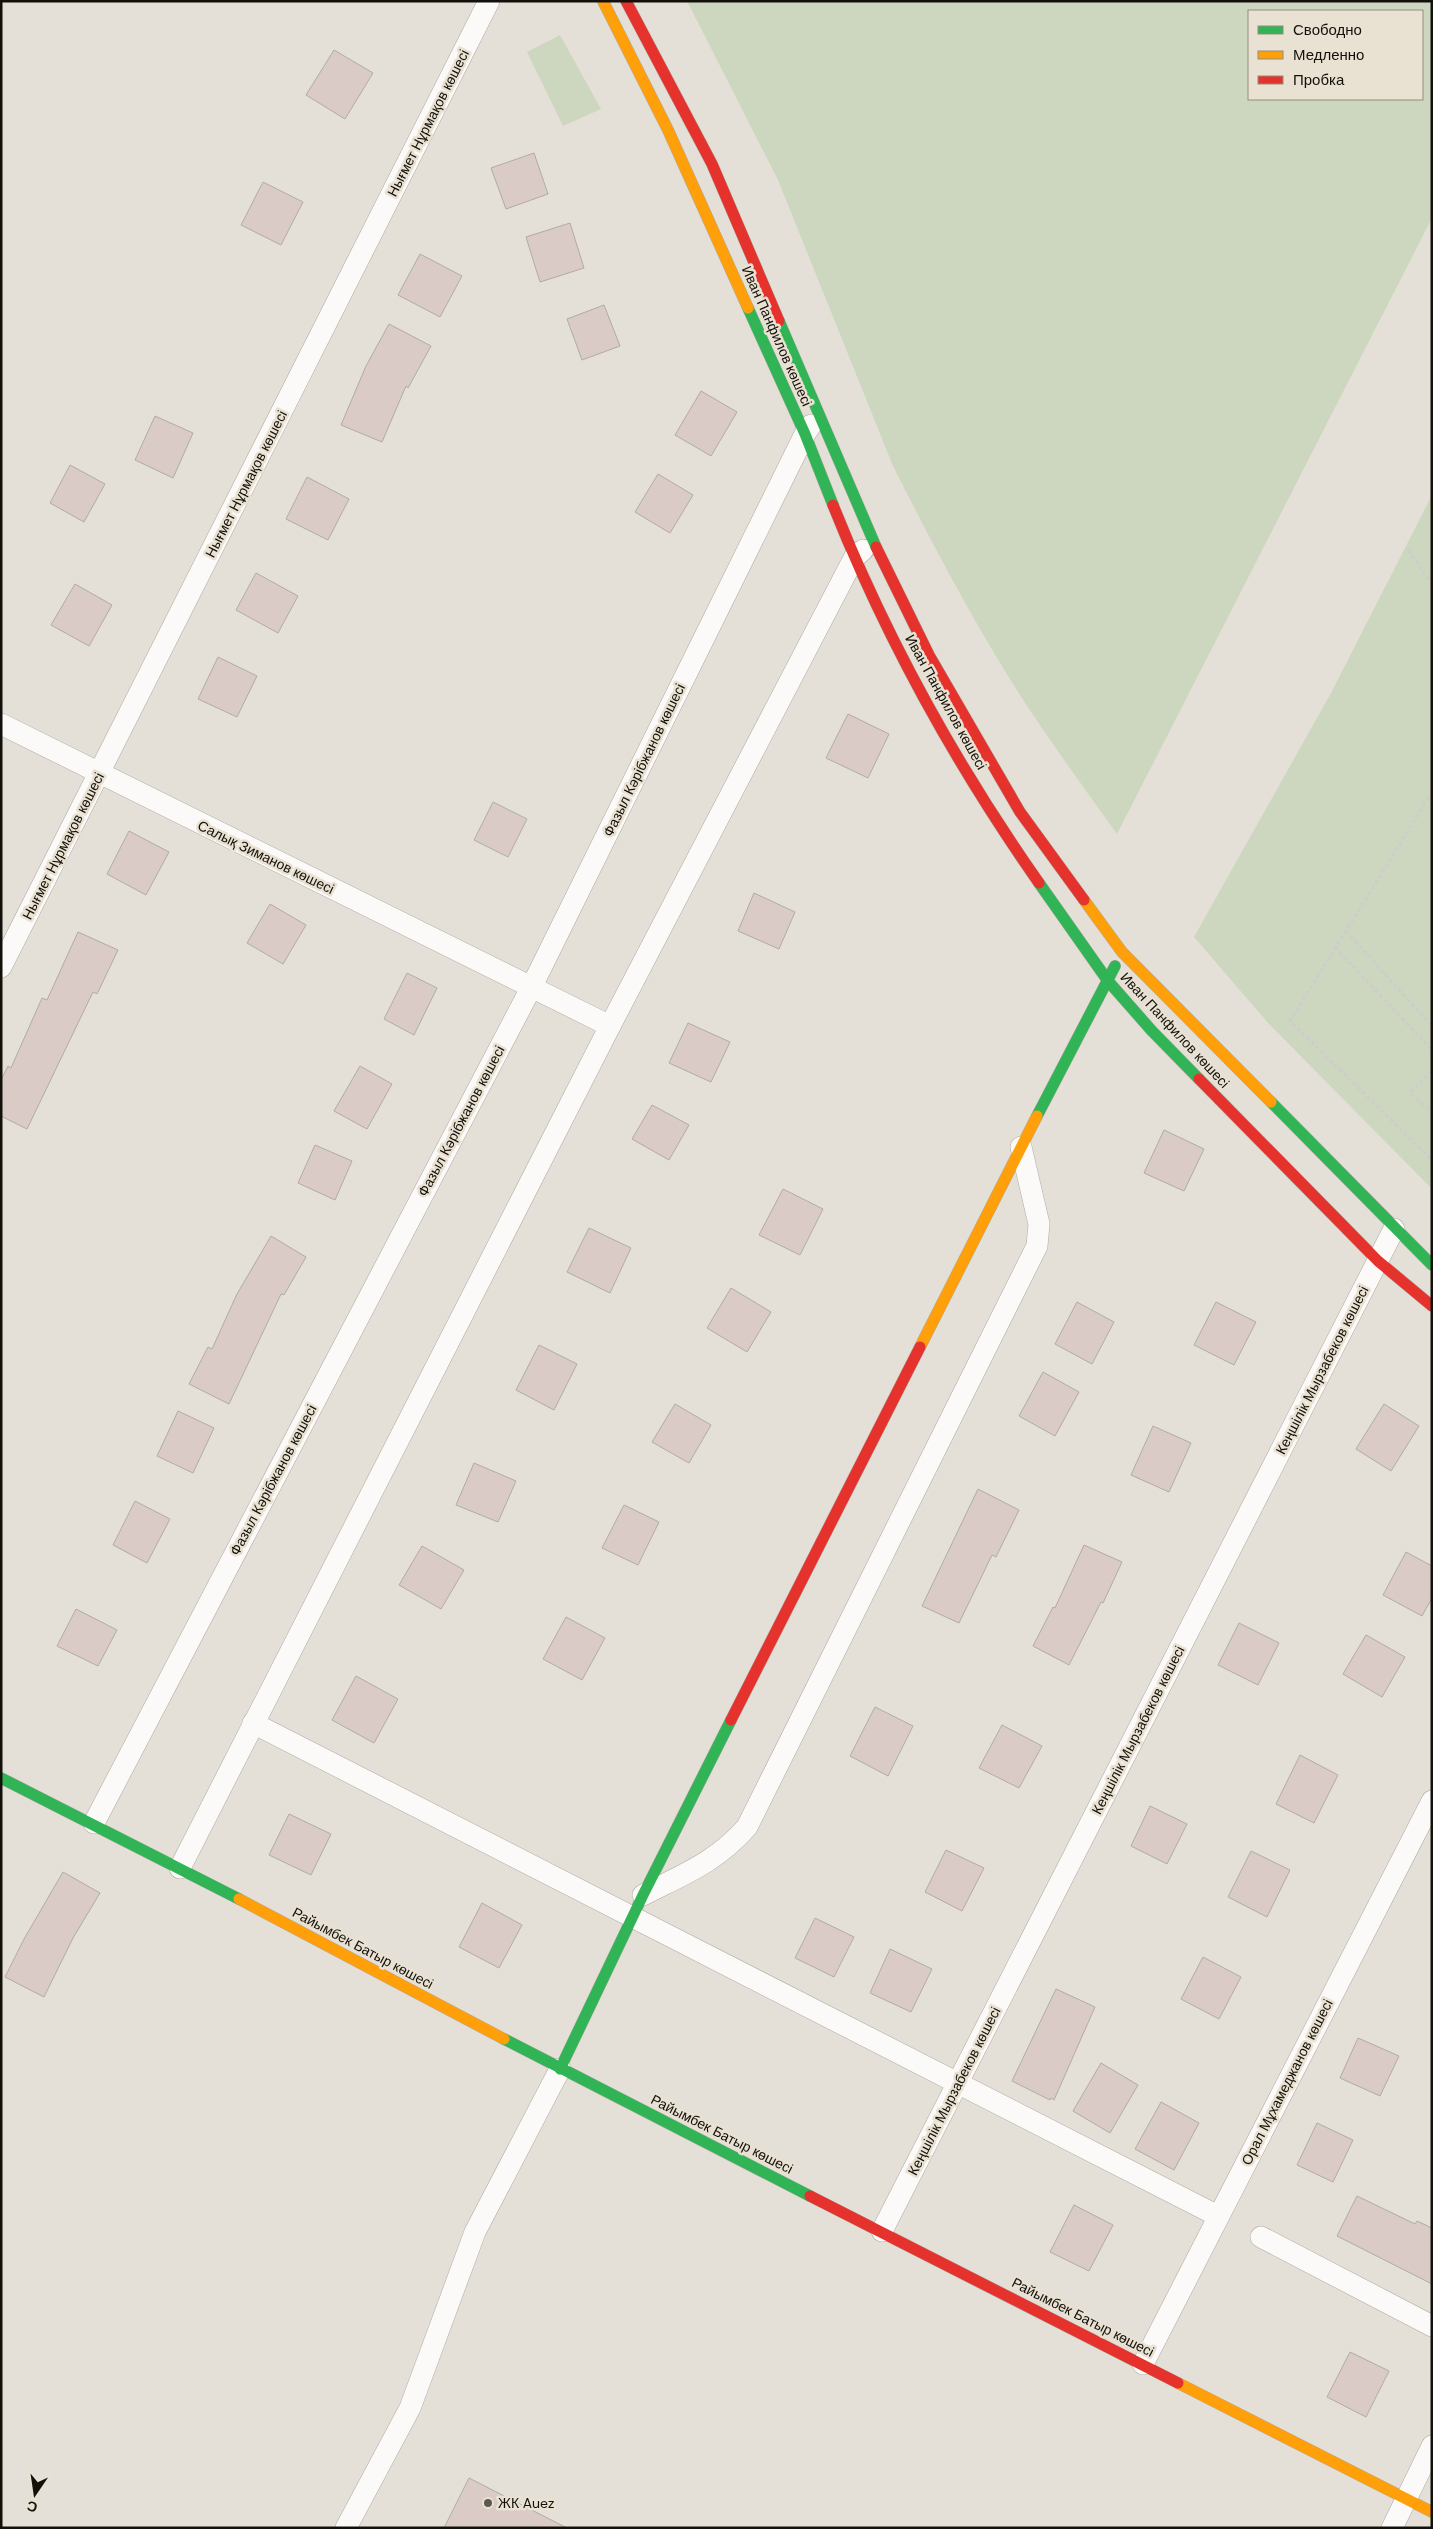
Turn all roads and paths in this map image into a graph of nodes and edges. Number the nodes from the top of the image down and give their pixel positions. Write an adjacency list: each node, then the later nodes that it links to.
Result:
1 (489, 1): 11 (street, Нығмет Нұрмақов көшесі)
2 (603, 1): 5 (street, Иван Панфилов көшесі)
3 (626, 1): 4 (street, Иван Панфилов көшесі)
4 (820, 416): 5 (street, Фазыл Кәрібжанов көшесі); 6 (street, Иван Панфилов көшесі)
5 (805, 434): 8 (street, Иван Панфилов көшесі); 18 (street, Фазыл Кәрібжанов көшесі)
6 (873, 541): 8 (street); 15 (street, Иван Панфилов көшесі)
7 (1408, 550): 9 (path)
8 (854, 558): 17 (street, Иван Панфилов көшесі); 19 (street)
9 (1432, 584)
10 (1, 724): 11 (street, Салық Зиманов көшесі)
11 (99, 775): 16 (street, Нығмет Нұрмақов көшесі); 18 (street, Салық Зиманов көшесі)
12 (1432, 792): 13 (path)
13 (1346, 931): 14 (path); 20 (path)
14 (1335, 947): 21 (path); 25 (path)
15 (1122, 952): 17 (street); 26 (street, Иван Панфилов көшесі)
16 (1, 967)
17 (1108, 981): 24 (street); 27 (street, Иван Панфилов көшесі)
18 (531, 988): 19 (street, Салық Зиманов көшесі); 33 (street, Фазыл Кәрібжанов көшесі)
19 (610, 1026): 30 (street)
20 (1432, 1026)
21 (1432, 1050)
22 (1432, 1071): 23 (path)
23 (1432, 1113)
24 (1020, 1147): 35 (street); 35 (street)
25 (1432, 1160)
26 (1394, 1230): 27 (street, Кеңшілік Мырзабеков көшесі); 28 (street, Иван Панфилов көшесі)
27 (1378, 1261): 29 (street, Иван Панфилов көшесі); 38 (street, Кеңшілік Мырзабеков көшесі)
28 (1432, 1265)
29 (1432, 1306)
30 (253, 1723): 34 (street); 36 (street)
31 (1, 1778): 33 (street, Райымбек Батыр көшесі)
32 (1432, 1801): 39 (street, Орал Мұхамеджанов көшесі)
33 (94, 1823): 34 (street, Райымбек Батыр көшесі)
34 (180, 1868): 37 (street, Райымбек Батыр көшесі)
35 (643, 1895): 36 (street)
36 (633, 1915): 37 (street); 38 (street)
37 (560, 2069): 40 (street, Райымбек Батыр көшесі); 47 (street)
38 (957, 2085): 39 (street); 40 (street, Кеңшілік Мырзабеков көшесі)
39 (1218, 2216): 43 (street, Орал Мұхамеджанов көшесі)
40 (882, 2231): 43 (street, Райымбек Батыр көшесі)
41 (1260, 2237): 42 (street)
42 (1432, 2326)
43 (1143, 2364): 45 (street, Райымбек Батыр көшесі)
44 (1432, 2446): 45 (street)
45 (1406, 2498): 46 (street, Райымбек Батыр көшесі); 48 (street)
46 (1432, 2512)
47 (346, 2528)
48 (1392, 2528)

